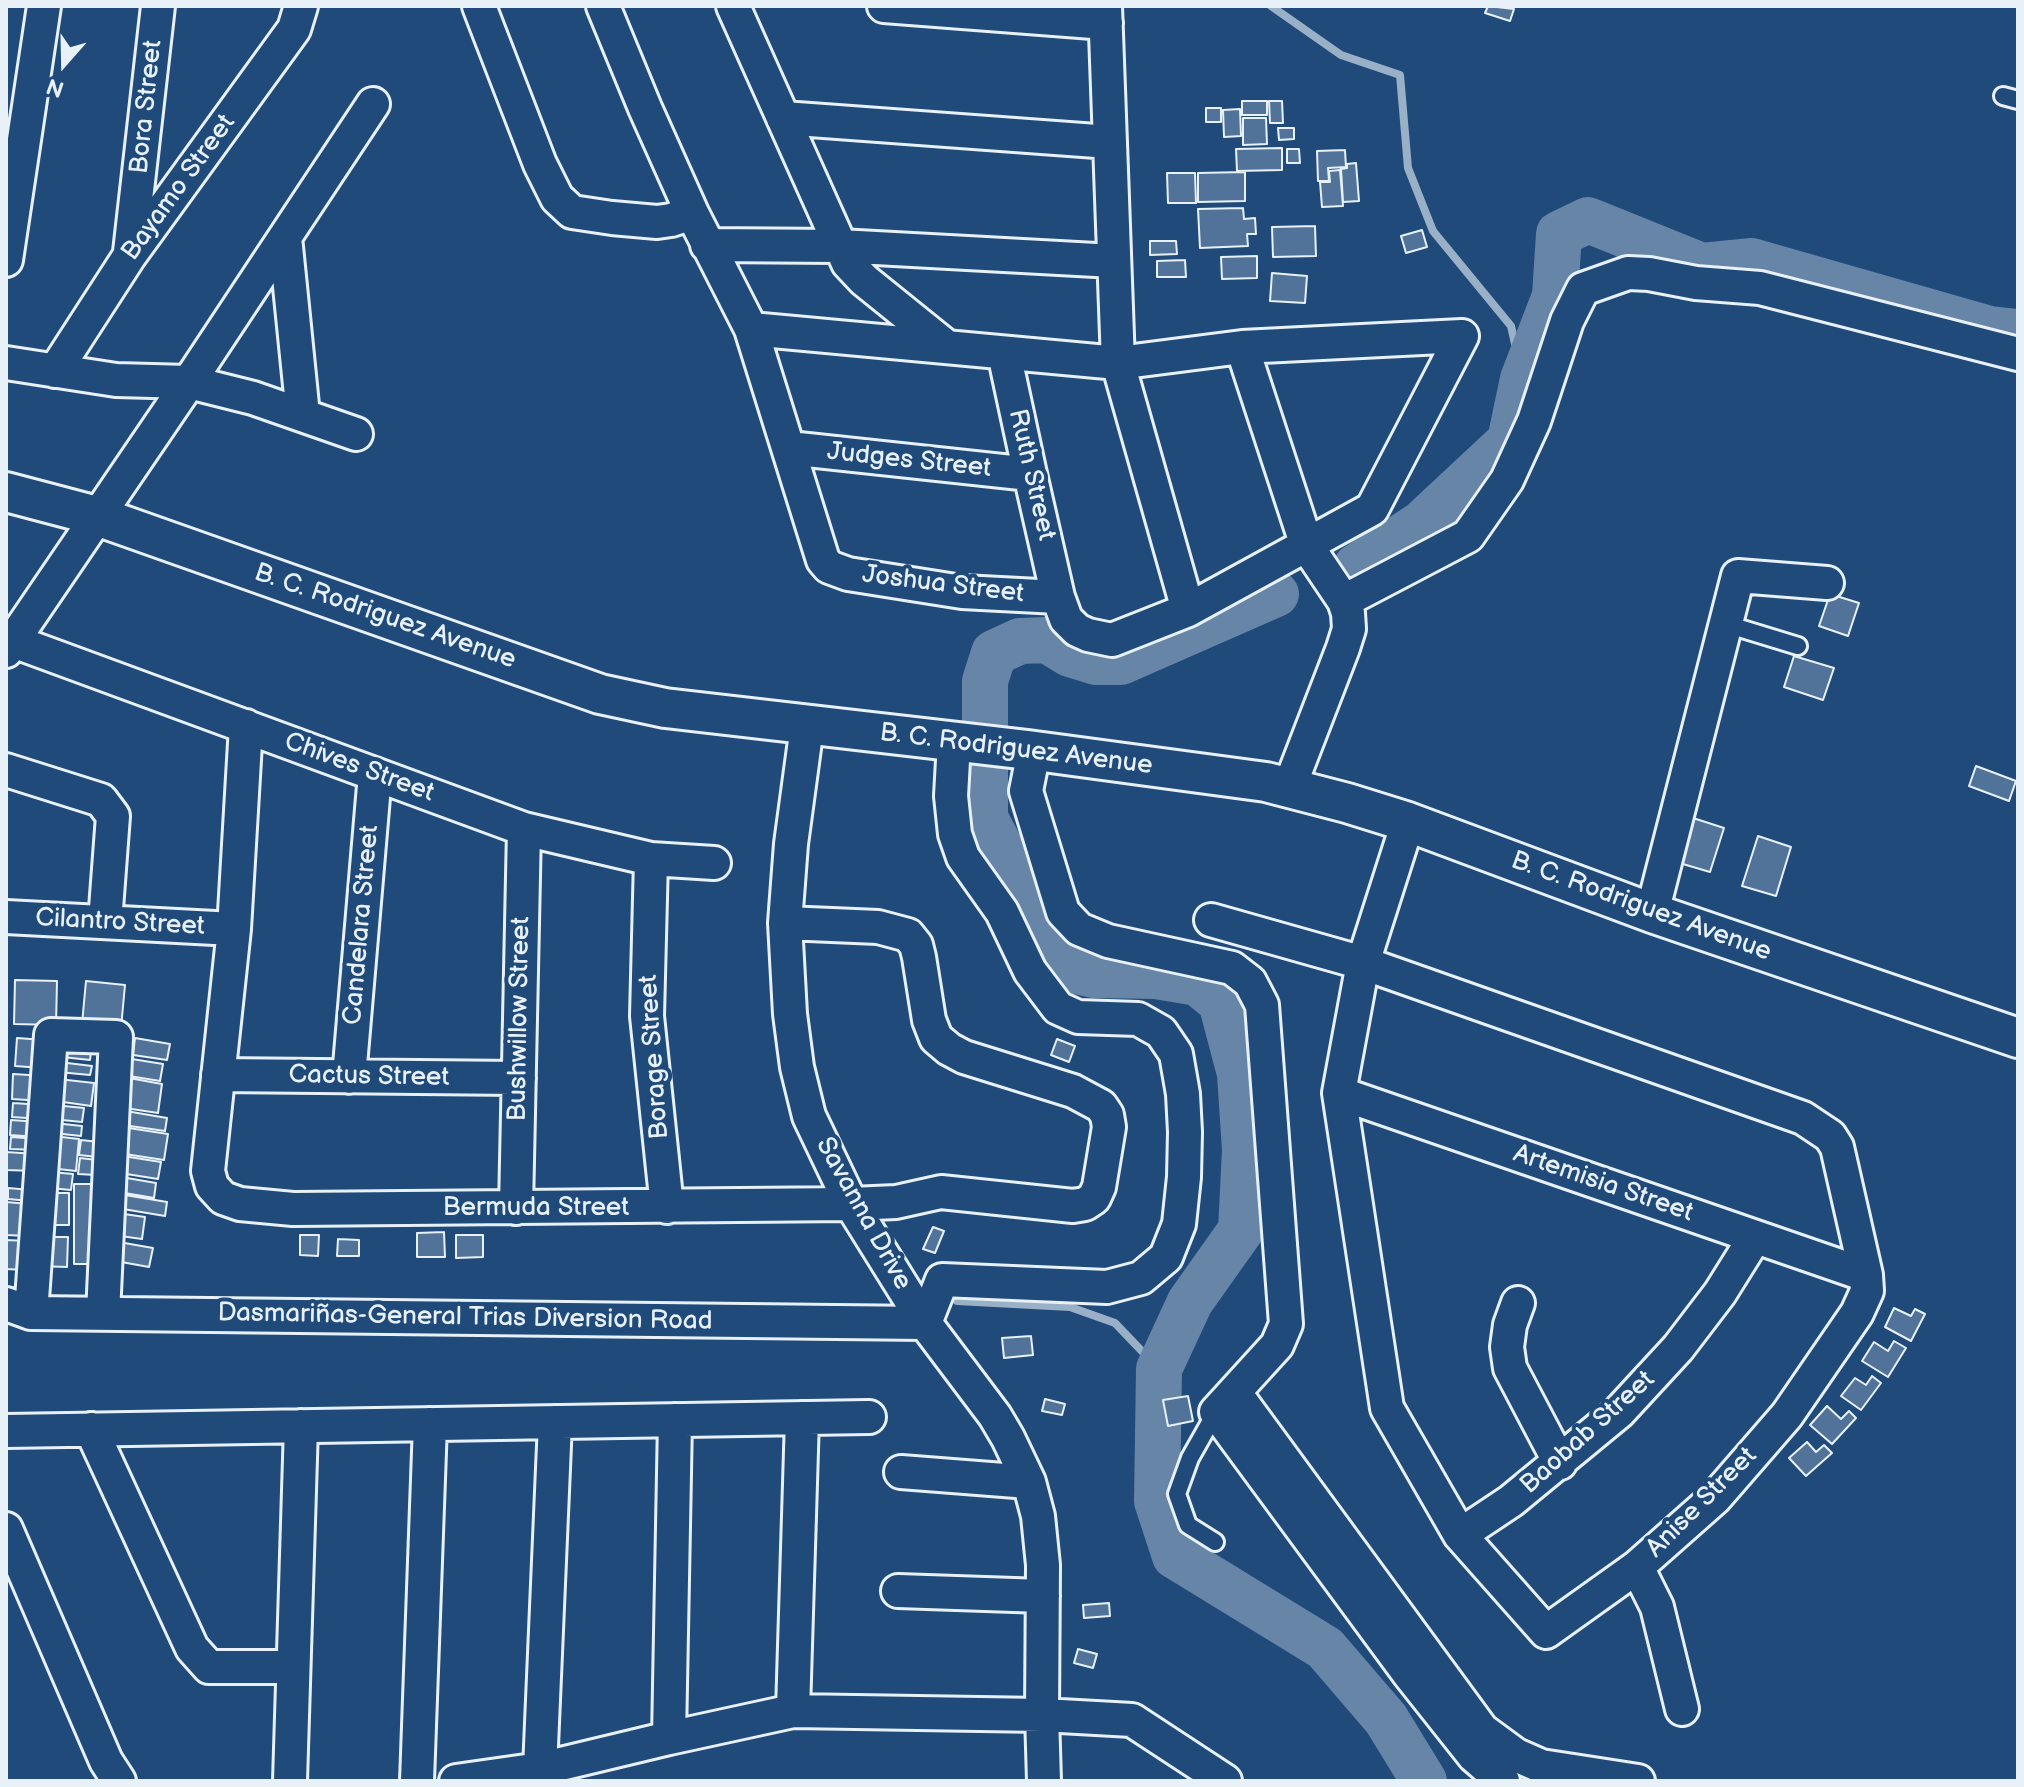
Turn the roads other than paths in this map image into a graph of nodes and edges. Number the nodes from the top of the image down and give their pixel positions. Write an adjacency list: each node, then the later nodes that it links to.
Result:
1 (44, 6): 17 (street)
2 (158, 6): 16 (street, Bora Street)
3 (301, 6): 16 (street, Bayamo Street)
4 (479, 6): 12 (street)
5 (603, 6): 12 (street)
6 (733, 6): 10 (street)
7 (884, 6): 8 (street)
8 (1105, 15): 11 (street)
9 (373, 104): 13 (street)
10 (783, 118): 11 (street); 15 (street)
11 (1110, 142): 18 (street)
12 (692, 213): 14 (street)
13 (285, 237): 27 (street); 28 (street)
14 (707, 245): 15 (street); 19 (street)
15 (839, 246): 18 (street); 20 (street)
16 (130, 255): 26 (street, Bayamo Street)
17 (6, 260)
18 (1114, 261): 25 (street)
19 (751, 329): 20 (street); 30 (street)
20 (947, 347): 22 (street)
21 (1242, 347): 25 (street); 34 (street); 34 (street, Ruth Street)
22 (1004, 353): 25 (street); 31 (street, Ruth Street)
23 (2018, 354): 37 (street)
24 (6, 363): 26 (street)
25 (1118, 363): 38 (street)
26 (55, 371): 27 (street)
27 (189, 382): 28 (street); 33 (street)
28 (303, 415): 29 (street)
29 (356, 434)
30 (789, 448): 31 (street, Judges Street); 36 (street, Joshua Street)
31 (1030, 474): 36 (street, Ruth Street)
32 (6, 492): 33 (street, B. C. Rodriguez Avenue)
33 (97, 516): 40 (street); 43 (street, B. C. Rodriguez Avenue)
34 (1307, 546): 37 (street); 38 (street, Ruth Street)
35 (1827, 583): 39 (street)
36 (1058, 597): 38 (street, Ruth Street)
37 (1344, 601): 48 (street)
38 (1188, 610)
39 (1726, 624): 41 (lane); 53 (street)
40 (9, 646): 42 (street, Chives Street)
41 (1798, 646)
42 (246, 726): 47 (street, Chives Street); 58 (street)
43 (807, 726): 44 (street, B. C. Rodriguez Avenue); 57 (street, Savanna Drive)
44 (958, 742): 45 (street, B. C. Rodriguez Avenue); 73 (street)
45 (1031, 750): 48 (street, B. C. Rodriguez Avenue); 74 (street)
46 (6, 770): 56 (street)
47 (375, 774): 50 (street, Chives Street); 62 (street, Candelara Street)
48 (1289, 788): 49 (street, B. C. Rodriguez Avenue)
49 (1408, 822): 53 (street, B. C. Rodriguez Avenue); 59 (street, Anise Street)
50 (524, 829): 51 (street, Chives Street); 63 (street, Bushwillow Street)
51 (651, 859): 52 (street, Chives Street); 66 (street, Borage Street)
52 (714, 863)
53 (1652, 913): 60 (street, B. C. Rodriguez Avenue)
54 (6, 917): 56 (street, Cilantro Street)
55 (1211, 920): 59 (street, Anise Street)
56 (105, 922): 58 (street, Cilantro Street)
57 (785, 923): 65 (street, Savanna Drive); 65 (street, Bermuda Street)
58 (234, 929): 61 (street)
59 (1363, 963): 64 (street, Anise Street); 69 (street, Anise Street)
60 (2018, 1038)
61 (218, 1075): 62 (street, Cactus Street); 67 (street, Bermuda Street)
62 (349, 1077): 63 (street, Cactus Street)
63 (519, 1078): 67 (street, Bushwillow Street)
64 (1339, 1093): 68 (street, Artemisia Street); 87 (street, Anise Street)
65 (851, 1204): 66 (street, Bermuda Street); 73 (street, Savanna Drive)
66 (667, 1207): 67 (street, Bermuda Street)
67 (516, 1208)
68 (1755, 1237): 69 (street, Artemisia Street); 83 (street, Baobab Street)
69 (1866, 1275): 89 (street, Anise Street)
70 (1518, 1303): 83 (street)
71 (18, 1308): 72 (street, Dasmariñas-General Trias Diversion Road); 72 (street)
72 (103, 1314): 73 (street, Dasmariñas-General Trias Diversion Road)
73 (925, 1323): 85 (street, Savanna Drive)
74 (1225, 1402): 88 (lane); 105 (street); 106 (street)
75 (869, 1417): 76 (street)
76 (802, 1418): 77 (street); 94 (street)
77 (675, 1420): 78 (street); 96 (street)
78 (555, 1422): 79 (street); 98 (street)
79 (430, 1424): 80 (street); 101 (street)
80 (301, 1426): 81 (street); 92 (street)
81 (91, 1429): 82 (street); 92 (street)
82 (6, 1431)
83 (1560, 1463): 87 (street, Baobab Street)
84 (901, 1472): 85 (street)
85 (1029, 1482): 91 (street, Savanna Drive)
86 (6, 1529): 99 (street)
87 (1460, 1535): 89 (street, Anise Street)
88 (1215, 1542)
89 (1637, 1567): 93 (street)
90 (898, 1591): 91 (street)
91 (1043, 1596): 95 (street, Savanna Drive)
92 (293, 1667): 100 (street)
93 (1682, 1709)
94 (793, 1711): 95 (street); 96 (street)
95 (1042, 1715): 97 (street); 103 (street, Savanna Drive)
96 (669, 1738): 98 (street)
97 (1179, 1766): 104 (street)
98 (540, 1769): 102 (street)
99 (119, 1781)
100 (290, 1781)
101 (417, 1781)
102 (456, 1781)
103 (1044, 1781)
104 (1225, 1781)
105 (1503, 1781)
106 (1638, 1781)

